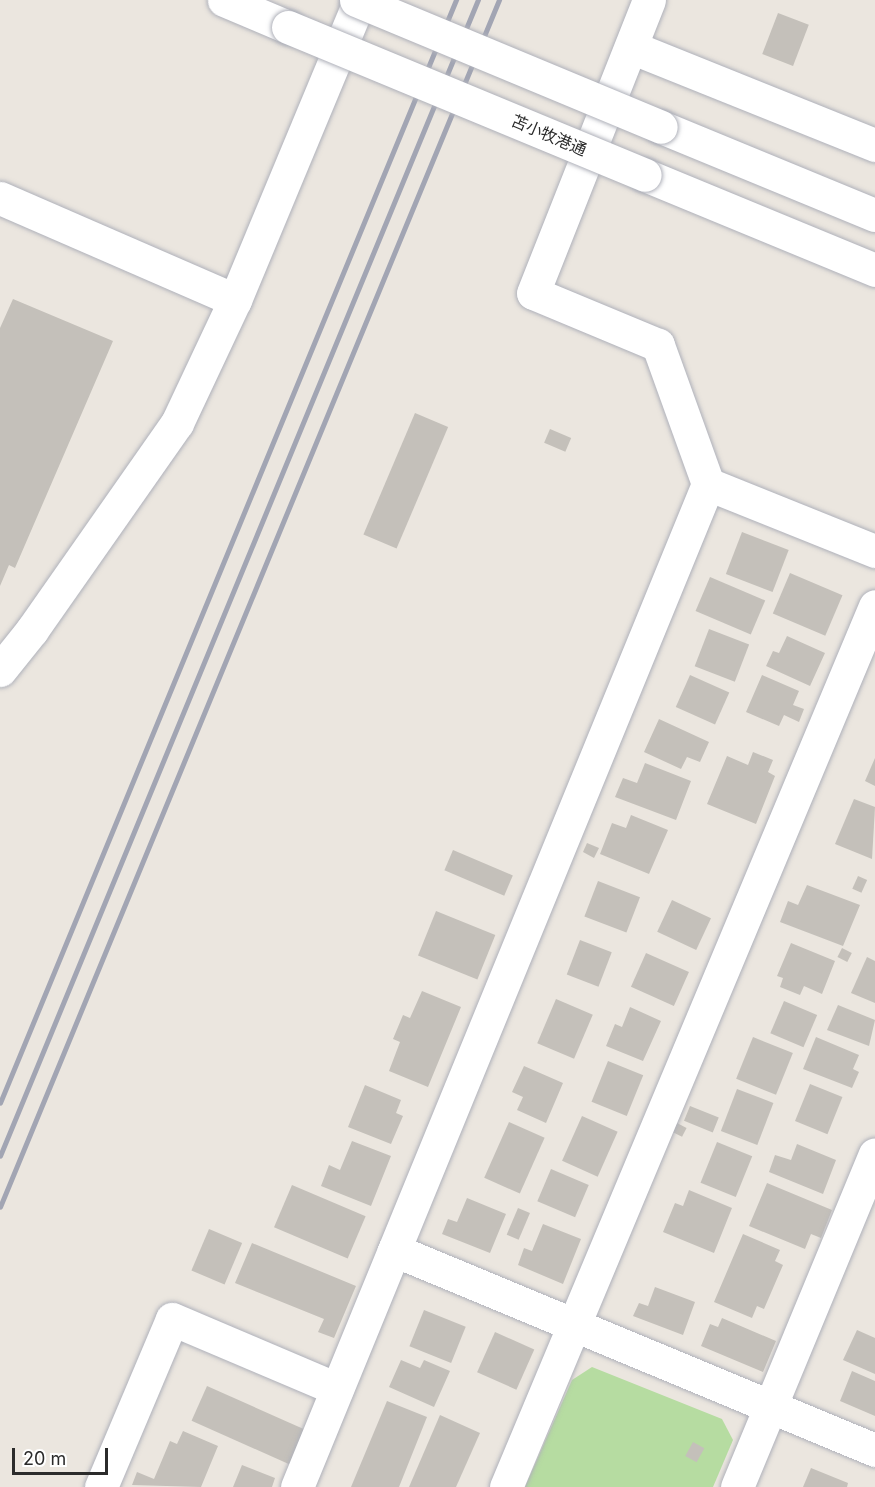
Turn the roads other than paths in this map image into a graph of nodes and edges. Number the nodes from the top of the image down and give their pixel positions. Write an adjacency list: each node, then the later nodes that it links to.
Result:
1 (224, 0): 8 (street, 苫小牧港通, bridge)
2 (358, 0): 7 (street, bridge); 9 (street)
3 (649, 0): 4 (street)
4 (631, 46): 5 (street); 10 (street)
5 (875, 145)
6 (0, 198): 9 (street)
7 (875, 215)
8 (875, 270)
9 (235, 300): 13 (street)
10 (708, 484): 11 (street); 15 (street)
11 (875, 551)
12 (875, 606): 16 (street)
13 (0, 669)
14 (875, 1154): 18 (street)
15 (394, 1250): 16 (street); 17 (street)
16 (573, 1323): 18 (street); 22 (street)
17 (337, 1389): 20 (street); 21 (street)
18 (772, 1406): 19 (street); 23 (street)
19 (875, 1450)
20 (102, 1487)
21 (297, 1487)
22 (506, 1487)
23 (737, 1487)

